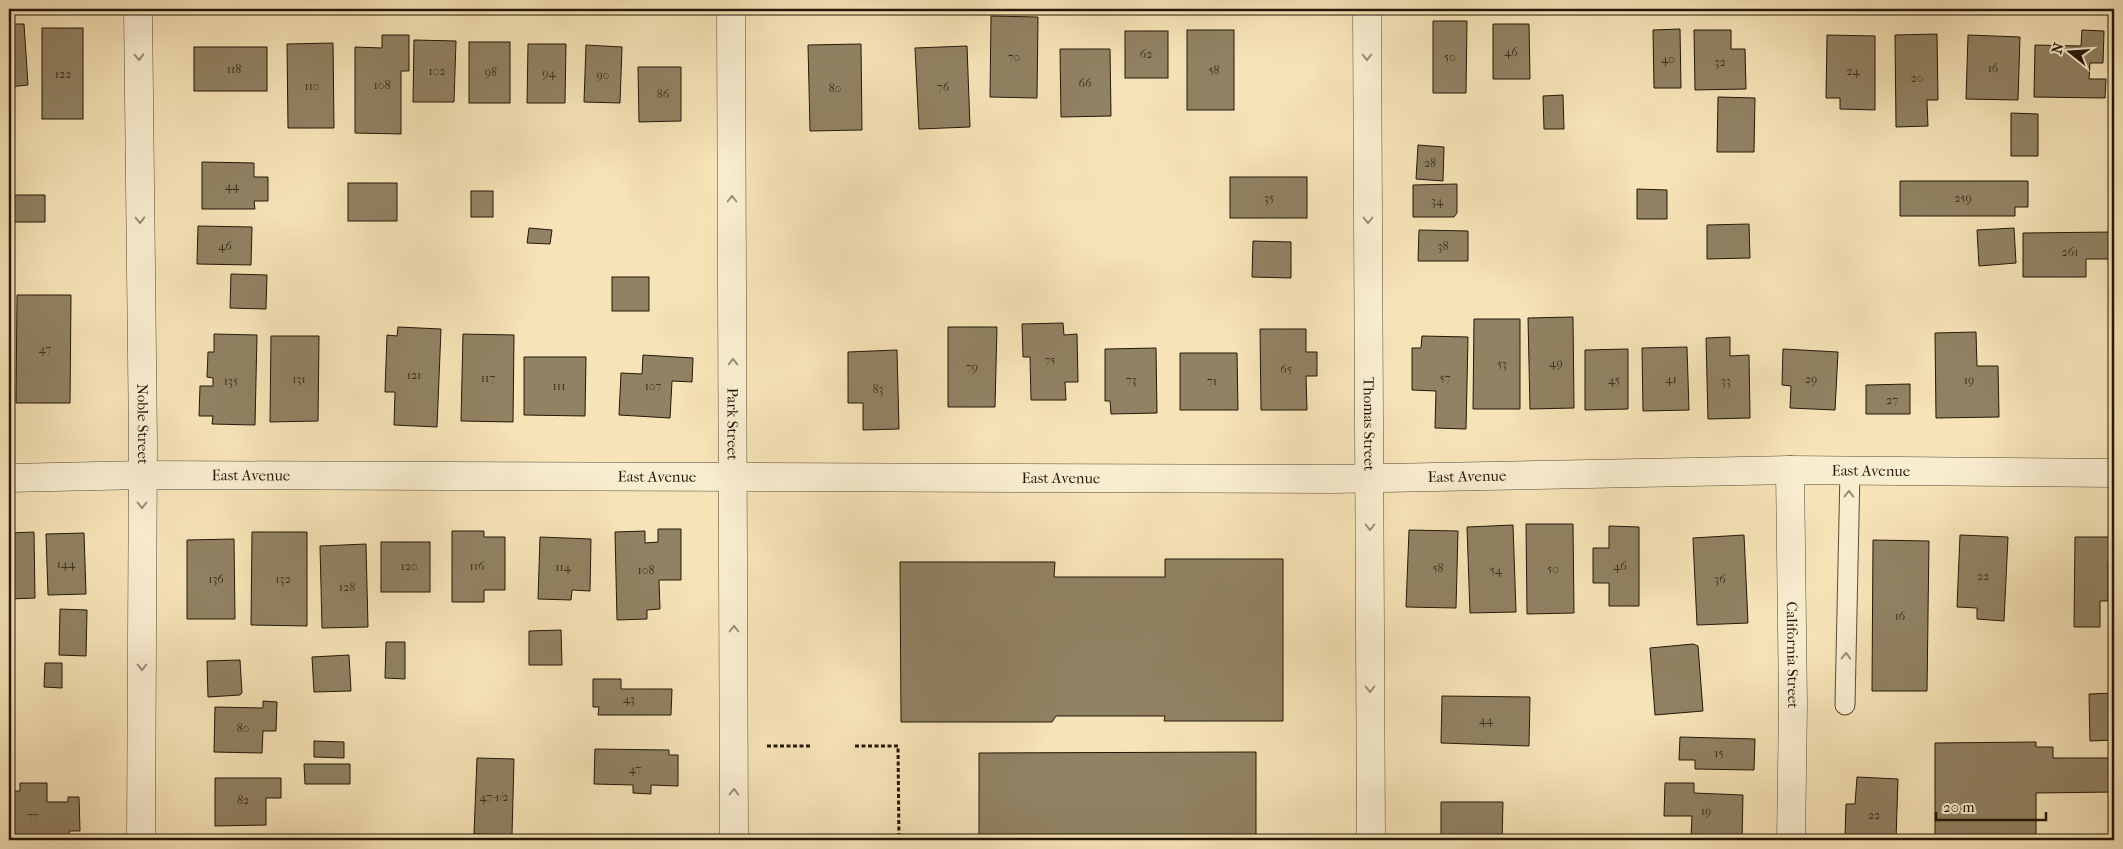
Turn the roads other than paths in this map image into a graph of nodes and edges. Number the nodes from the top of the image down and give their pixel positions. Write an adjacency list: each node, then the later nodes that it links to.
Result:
1 (138, 9): 7 (street, Noble Street, one-way to 7)
2 (731, 9): 9 (street, Park Street, one-way to 2)
3 (1367, 9): 10 (street, Thomas Street, one-way to 10)
4 (1790, 470): 5 (street, East Avenue); 10 (street, East Avenue); 15 (street, California Street)
5 (1850, 471): 6 (street, East Avenue); 11 (lane, one-way to 5)
6 (2114, 473)
7 (142, 475): 8 (street, East Avenue); 9 (street, East Avenue); 12 (street, Noble Street, one-way to 12)
8 (9, 478)
9 (733, 478): 10 (street, East Avenue); 13 (street, Park Street, one-way to 9)
10 (1370, 478): 14 (street, Thomas Street, one-way to 14)
11 (1845, 705)
12 (141, 840)
13 (734, 840)
14 (1371, 840)
15 (1791, 840)

